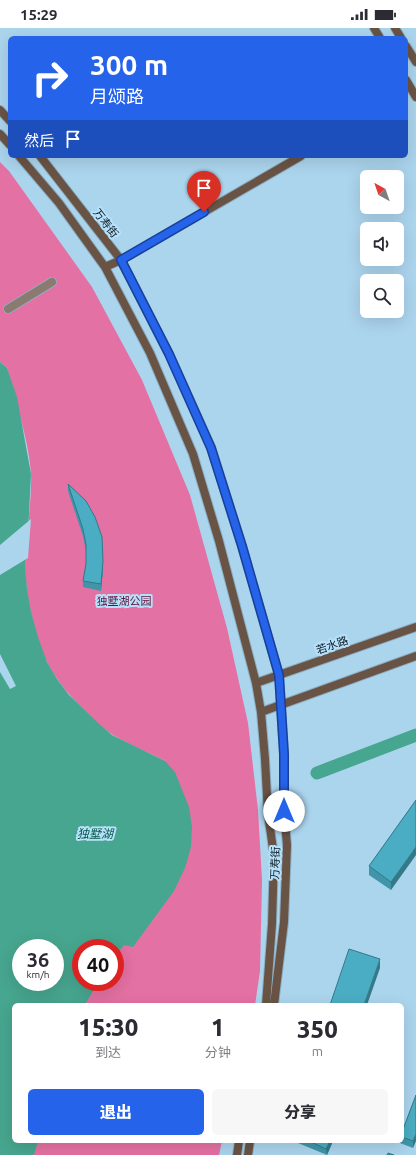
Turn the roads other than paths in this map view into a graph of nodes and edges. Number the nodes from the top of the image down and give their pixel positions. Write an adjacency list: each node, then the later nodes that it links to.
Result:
1 (408, 49): 2 (street)
2 (416, 62)
3 (408, 84): 4 (street)
4 (413, 93)
5 (0, 110): 6 (street)
6 (8, 119)
7 (0, 134): 8 (street)
8 (8, 144)
9 (21, 158): 13 (street, 万寿街)
10 (42, 158): 12 (street, 万寿街)
11 (298, 158): 12 (street)
12 (121, 260): 13 (street); 18 (street, 万寿街)
13 (105, 267): 19 (street, 万寿街)
14 (52, 282): 15 (street)
15 (8, 309)
16 (416, 627): 18 (street, 若水路)
17 (416, 656): 20 (street)
18 (279, 675): 19 (street, 若水路); 20 (street, 万寿街)
19 (256, 683): 21 (street, 万寿街)
20 (281, 704): 21 (street); 23 (street, 万寿街)
21 (261, 712): 22 (street, 万寿街)
22 (266, 1003)
23 (274, 1003)
24 (239, 1143): 26 (street)
25 (250, 1143): 27 (street)
26 (237, 1155)
27 (248, 1155)

